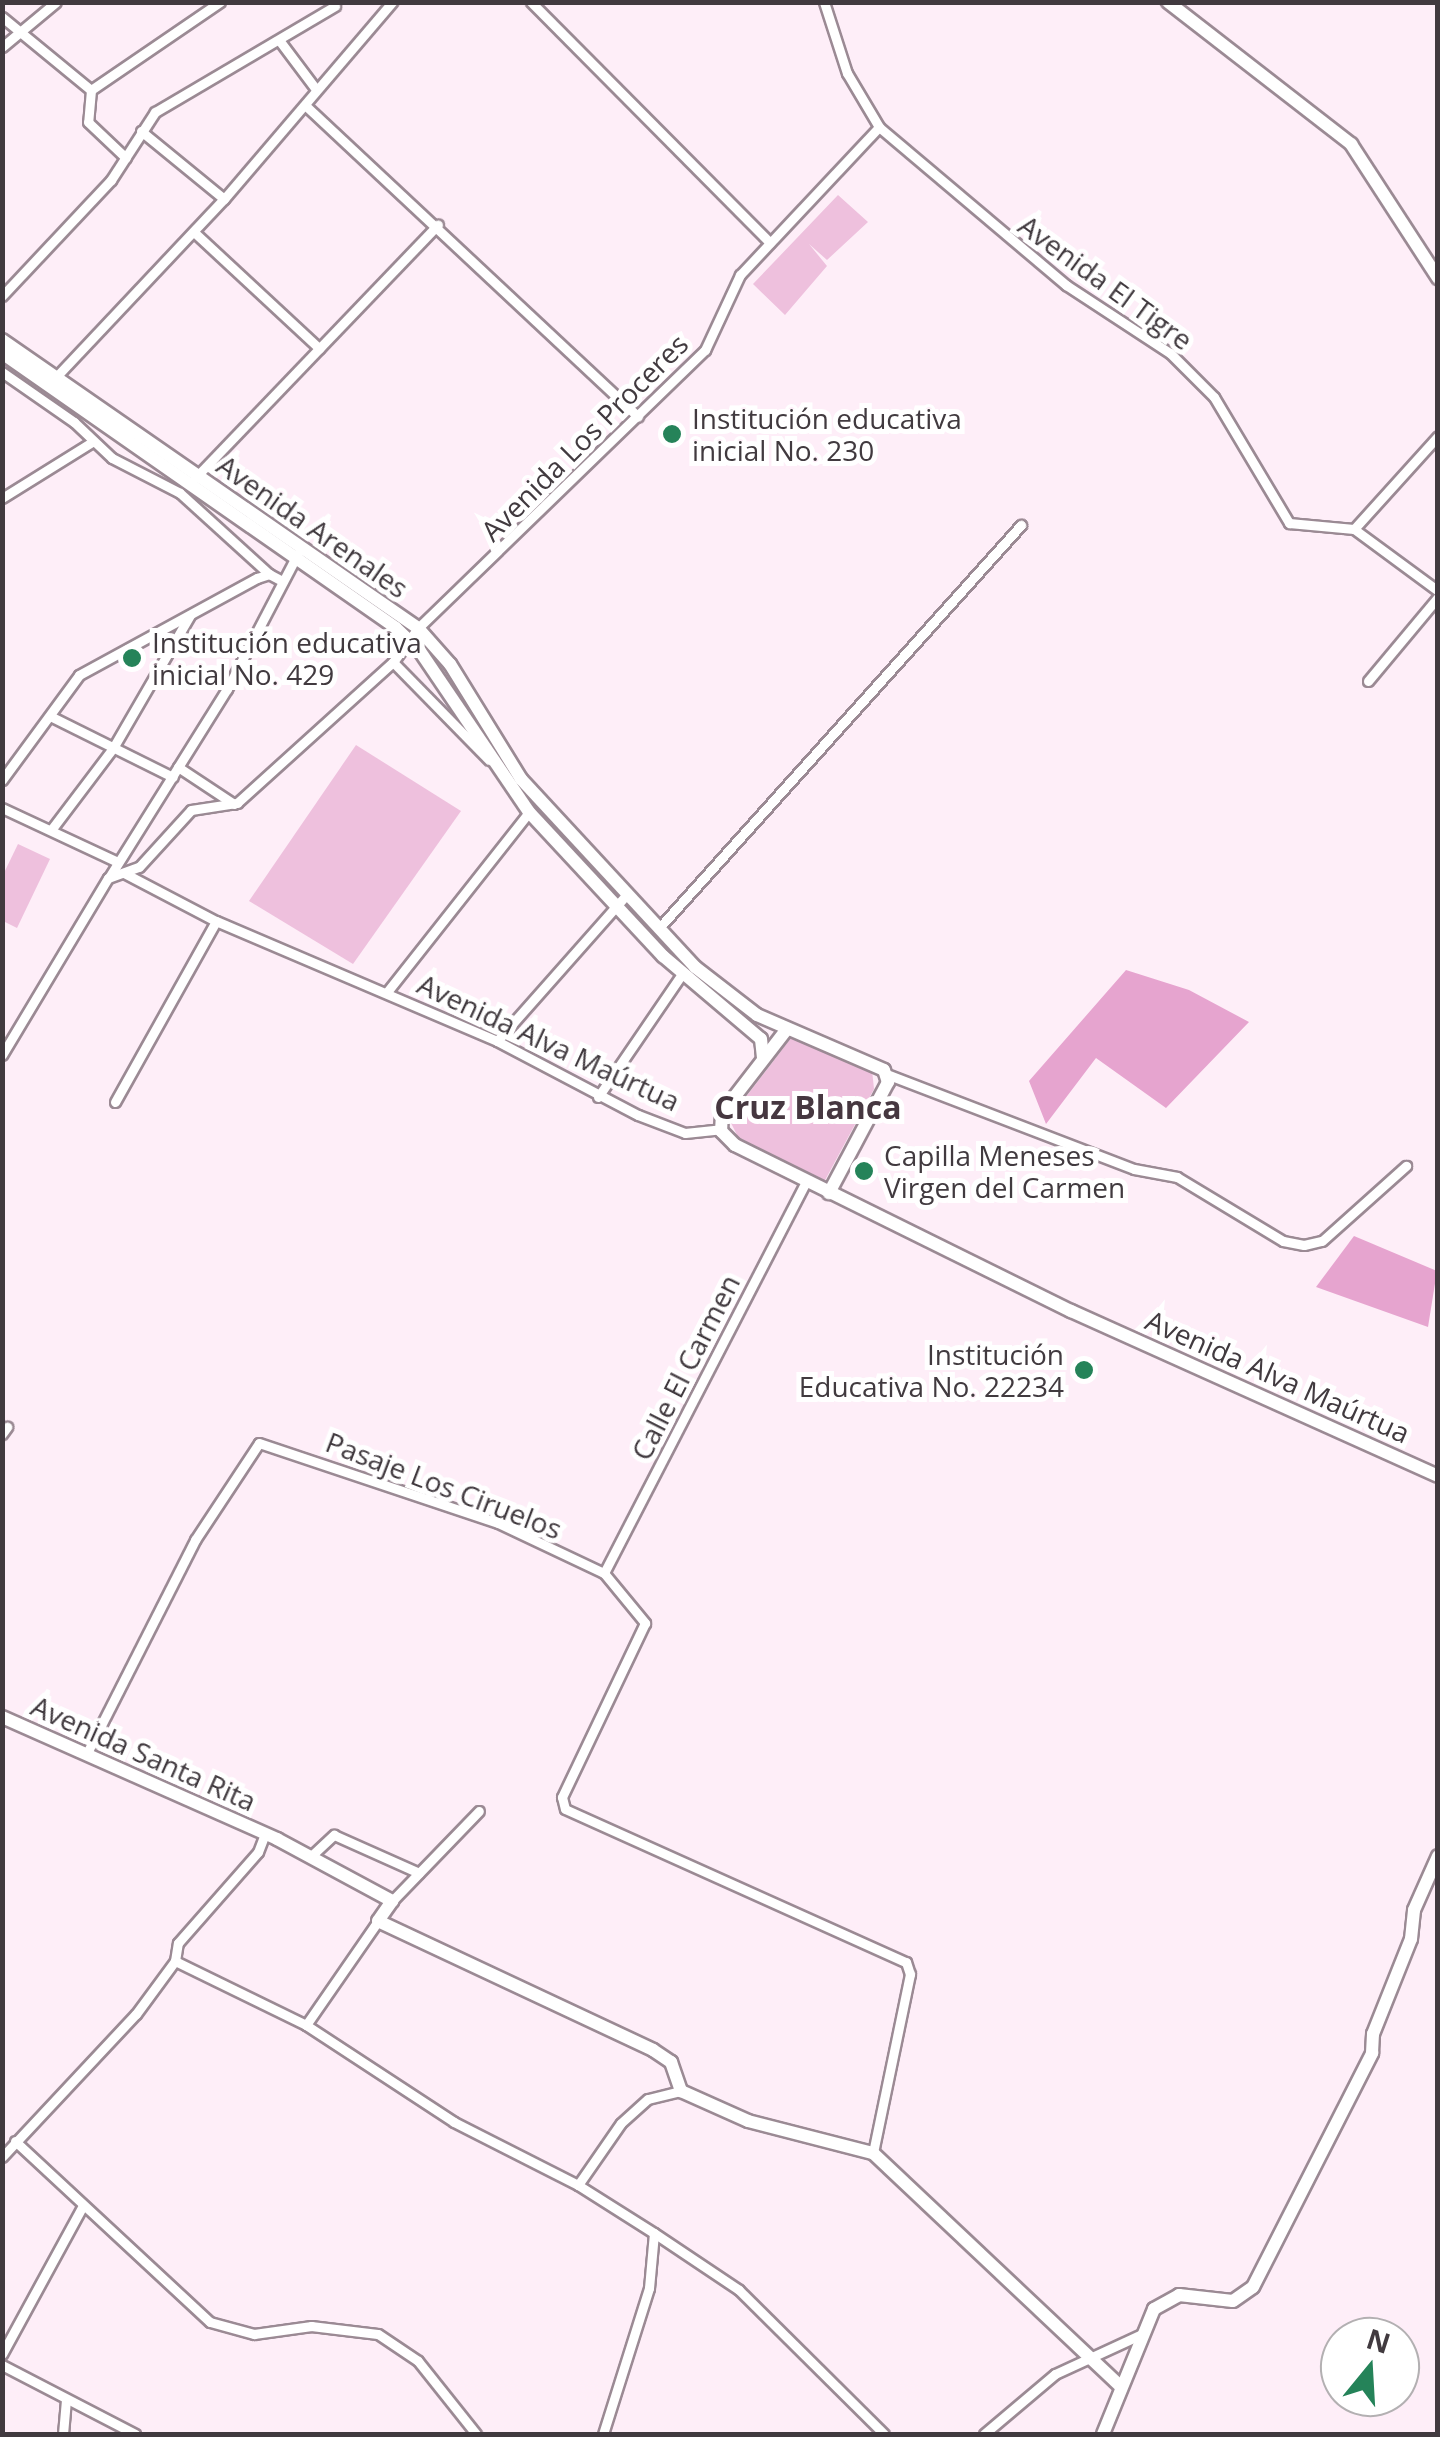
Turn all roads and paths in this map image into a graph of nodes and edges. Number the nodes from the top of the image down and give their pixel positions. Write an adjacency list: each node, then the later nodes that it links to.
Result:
1 (56, 2): 9 (street)
2 (220, 2): 13 (street)
3 (392, 2): 12 (street)
4 (824, 2): 15 (street, Avenida El Tigre)
5 (1168, 2): 22 (street)
6 (533, 5): 21 (street)
7 (335, 6): 10 (street)
8 (2, 18): 9 (street)
9 (23, 31): 11 (street); 13 (street)
10 (279, 40): 12 (street); 16 (street)
11 (2, 47)
12 (316, 88): 14 (street)
13 (91, 90): 17 (street)
14 (305, 104): 18 (street); 19 (street)
15 (879, 127): 21 (street, Avenida Los Proceres); 35 (street, Avenida El Tigre)
16 (141, 131): 17 (street); 18 (street)
17 (126, 158): 23 (street)
18 (224, 200): 20 (street)
19 (438, 226): 25 (street); 29 (street)
20 (194, 232): 25 (street); 28 (street)
21 (770, 243): 29 (street, Avenida Los Proceres)
22 (1438, 278)
23 (2, 296)
24 (2, 340): 28 (street, Avenida Arenales)
25 (319, 348): 32 (street)
26 (2, 353): 32 (street)
27 (2, 372): 31 (street)
28 (56, 377): 32 (street, Avenida Arenales)
29 (638, 417): 41 (street, Avenida Los Proceres)
30 (1438, 436): 35 (street)
31 (92, 442): 33 (street); 37 (street)
32 (193, 480): 36 (street, Avenida Arenales)
33 (2, 498)
34 (1021, 526): 60 (street)
35 (1354, 529): 39 (street)
36 (298, 552): 38 (street); 41 (street, Avenida Arenales); 42 (street)
37 (268, 574): 38 (street); 40 (street)
38 (282, 581): 48 (street)
39 (1438, 594): 44 (street)
40 (192, 613): 45 (street); 46 (street)
41 (418, 628): 42 (street, Avenida Los Proceres); 57 (street, Avenida Arenales)
42 (409, 641): 43 (street, Avenida Los Proceres); 47 (street)
43 (393, 662): 47 (street); 50 (street, Avenida Los Proceres)
44 (1368, 682)
45 (50, 716): 46 (street); 49 (street)
46 (113, 748): 48 (street); 53 (street)
47 (490, 762): 52 (street)
48 (175, 772): 50 (street); 54 (street)
49 (2, 780)
50 (234, 804): 55 (street)
51 (2, 808): 53 (street)
52 (529, 812): 58 (street); 62 (street)
53 (51, 830): 54 (street)
54 (118, 862): 56 (street)
55 (124, 873): 56 (street); 59 (street, Avenida Alva Maúrtua)
56 (108, 878): 65 (street)
57 (627, 894): 58 (street); 60 (street, Avenida Arenales)
58 (613, 906): 61 (street); 64 (street)
59 (216, 921): 62 (street, Avenida Alva Maúrtua); 69 (street)
60 (659, 928): 63 (street, Avenida Arenales)
61 (682, 974): 66 (street); 68 (street)
62 (387, 992): 64 (street, Avenida Alva Maúrtua)
63 (787, 1028): 66 (street); 67 (street, Avenida Arenales)
64 (496, 1041): 68 (street, Avenida Alva Maúrtua)
65 (2, 1055)
66 (764, 1057): 70 (street)
67 (889, 1075): 71 (street); 73 (street)
68 (598, 1097): 70 (street, Avenida Alva Maúrtua)
69 (115, 1102)
70 (721, 1129): 72 (street, Avenida Alva Maúrtua)
71 (1406, 1166)
72 (806, 1182): 73 (street, Avenida Alva Maúrtua); 75 (street, Calle El Carmen)
73 (829, 1193): 74 (street, Avenida Alva Maúrtua)
74 (1438, 1476)
75 (604, 1573): 77 (street, Pasaje Los Ciruelos); 89 (street, Pasaje Los Ciruelos)
76 (2, 1717): 77 (street, Avenida Santa Rita)
77 (87, 1753): 79 (street, Avenida Santa Rita)
78 (479, 1812): 82 (street)
79 (265, 1834): 81 (street, Avenida Santa Rita); 85 (street)
80 (1438, 1856): 94 (street)
81 (310, 1857): 82 (street); 83 (street, Avenida Santa Rita)
82 (418, 1873): 83 (street)
83 (392, 1901): 84 (street)
84 (378, 1921): 86 (street); 87 (street)
85 (175, 1961): 86 (street); 88 (street)
86 (306, 2026): 91 (street)
87 (681, 2090): 89 (street); 91 (street)
88 (15, 2141): 90 (street); 92 (street)
89 (873, 2153): 96 (street)
90 (2, 2156)
91 (578, 2185): 93 (street)
92 (82, 2208): 95 (street); 102 (street)
93 (654, 2233): 103 (street); 104 (street)
94 (1142, 2334): 96 (street); 98 (street)
95 (2, 2354)
96 (1087, 2356): 98 (street); 105 (street)
97 (2, 2365): 99 (street)
98 (1120, 2386): 106 (street)
99 (66, 2400): 100 (street); 101 (street)
100 (63, 2434)
101 (136, 2434)
102 (476, 2434)
103 (604, 2434)
104 (884, 2434)
105 (984, 2434)
106 (1103, 2434)

